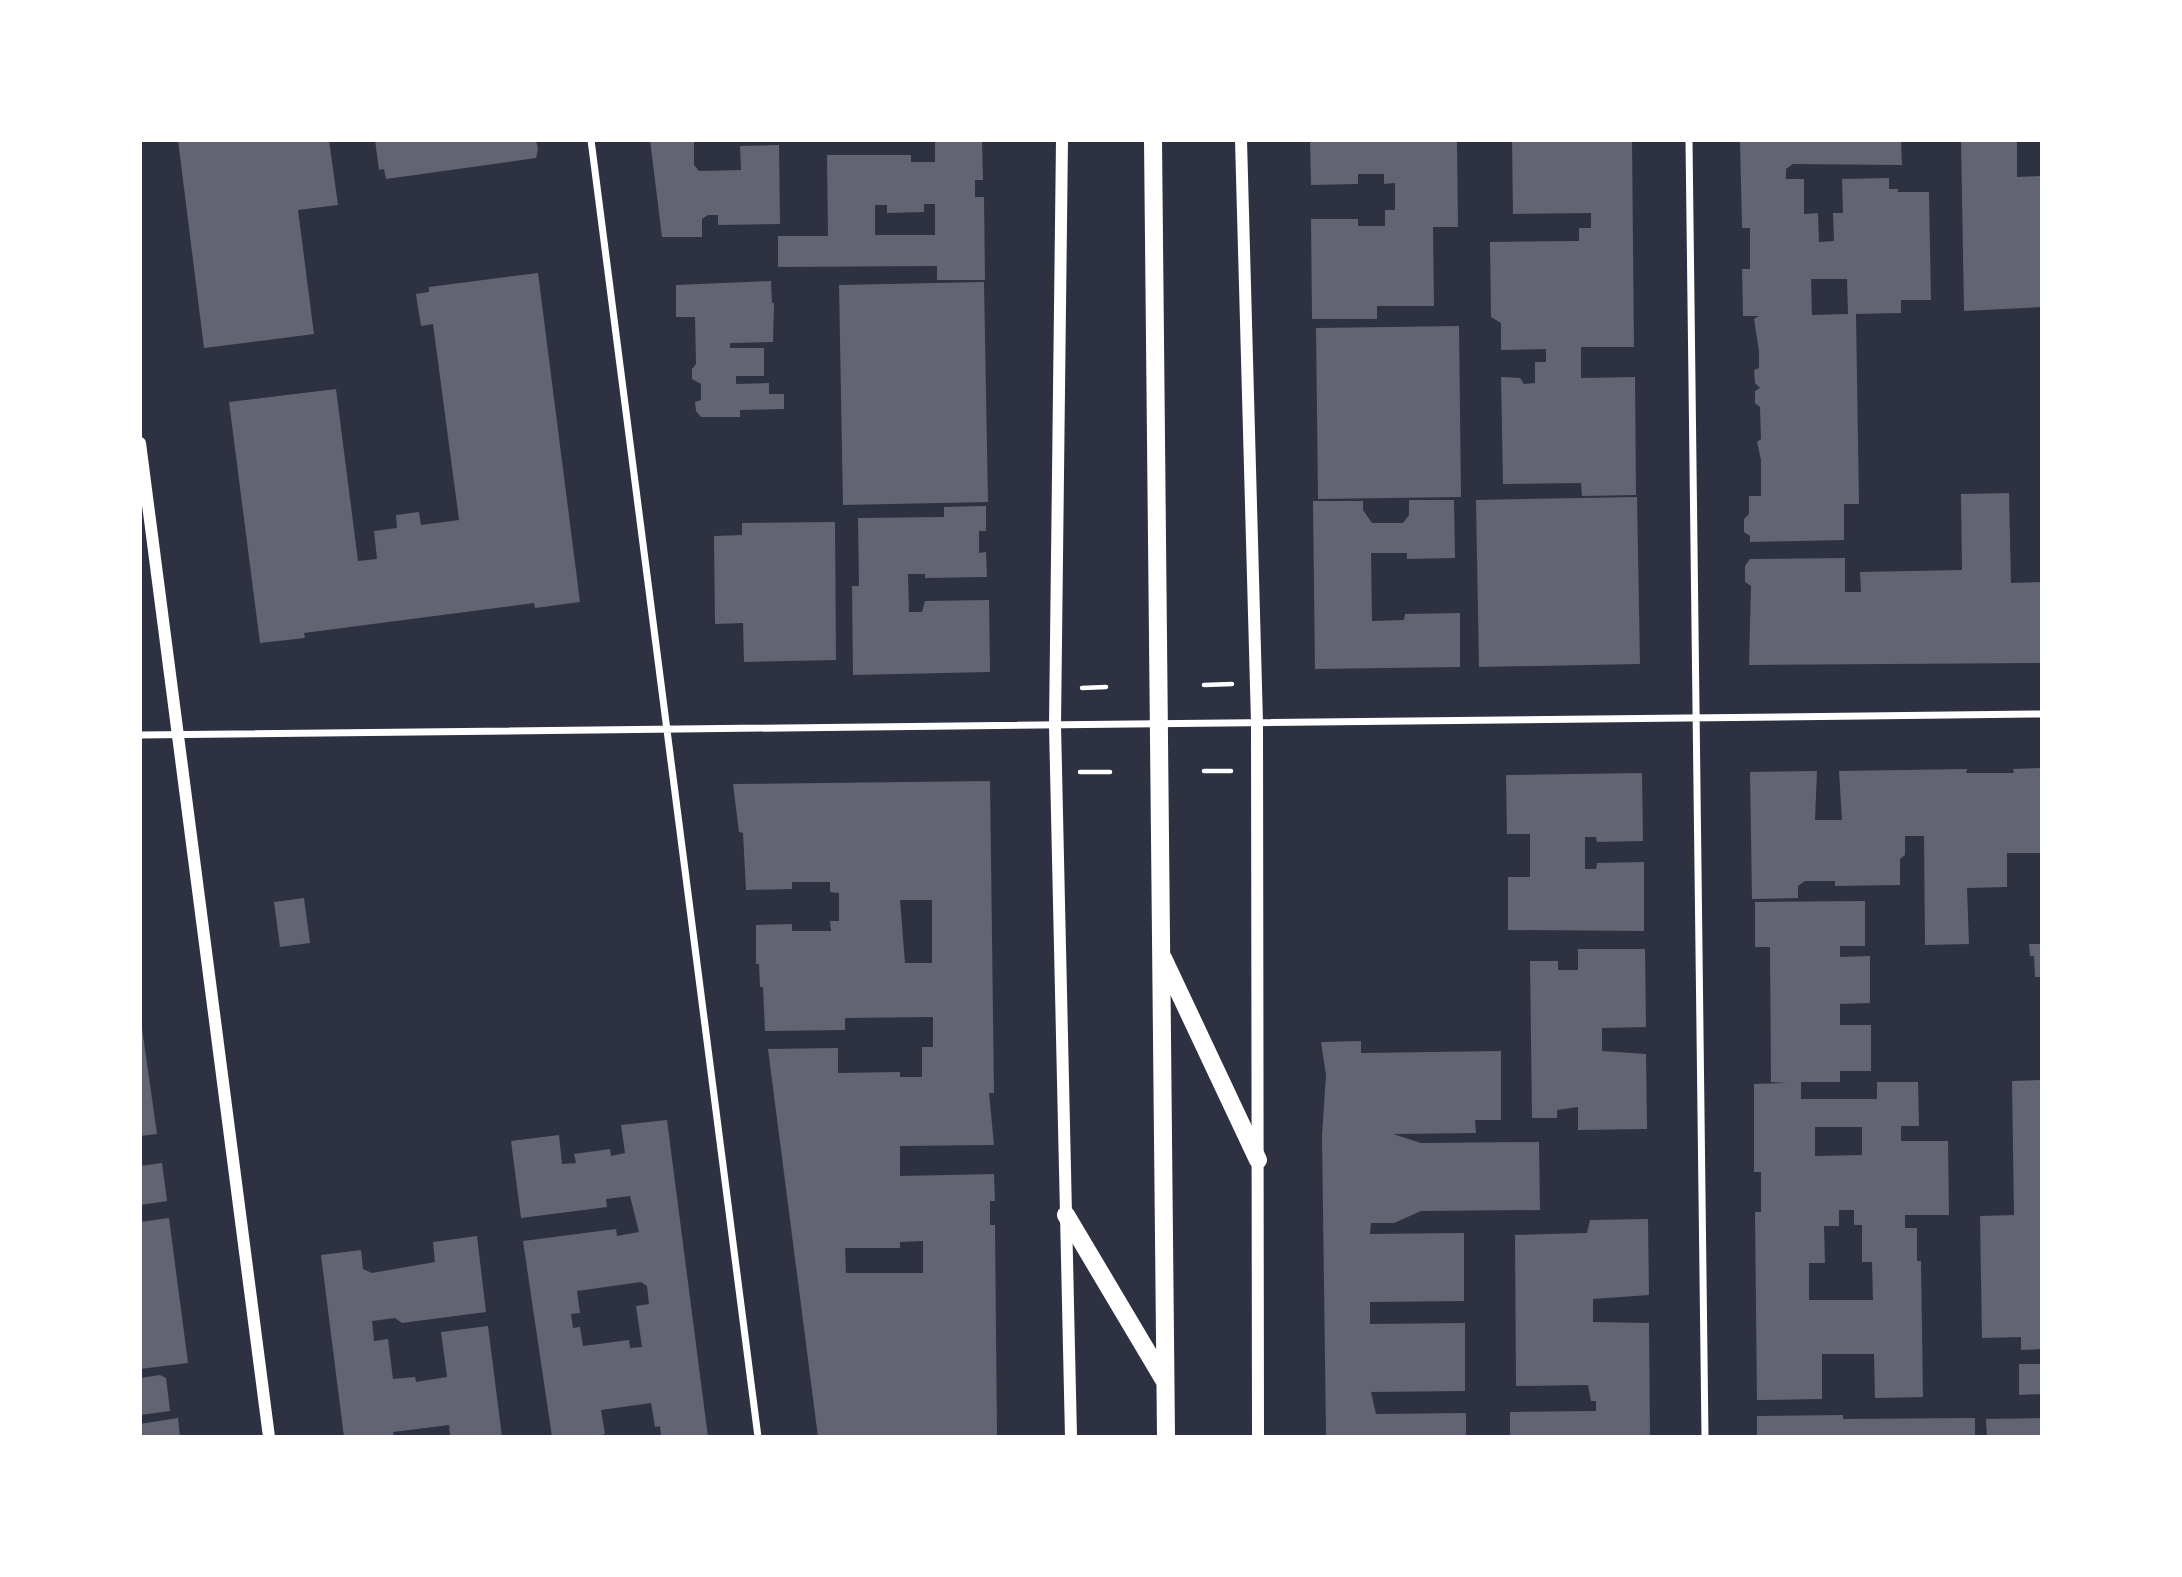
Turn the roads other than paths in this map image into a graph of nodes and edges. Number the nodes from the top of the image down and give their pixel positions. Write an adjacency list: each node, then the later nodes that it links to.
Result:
1 (592, 140): 12 (street)
2 (1062, 140): 11 (street)
3 (1153, 140): 10 (main road)
4 (1241, 140): 9 (street)
5 (1689, 140): 8 (street)
6 (140, 443): 14 (street)
7 (2042, 714): 8 (street)
8 (1694, 718): 9 (street); 24 (street)
9 (1257, 723): 10 (street); 16 (street)
10 (1157, 724): 11 (street); 15 (main road)
11 (1055, 725): 12 (street); 17 (street)
12 (669, 729): 14 (street); 20 (street)
13 (140, 735): 14 (street)
14 (178, 735): 19 (street)
15 (1160, 951): 16 (main road); 18 (main road)
16 (1258, 1160): 23 (street)
17 (1066, 1215): 18 (main road); 21 (street)
18 (1166, 1382): 22 (main road)
19 (270, 1437)
20 (758, 1437)
21 (1071, 1437)
22 (1166, 1437)
23 (1258, 1437)
24 (1705, 1437)

